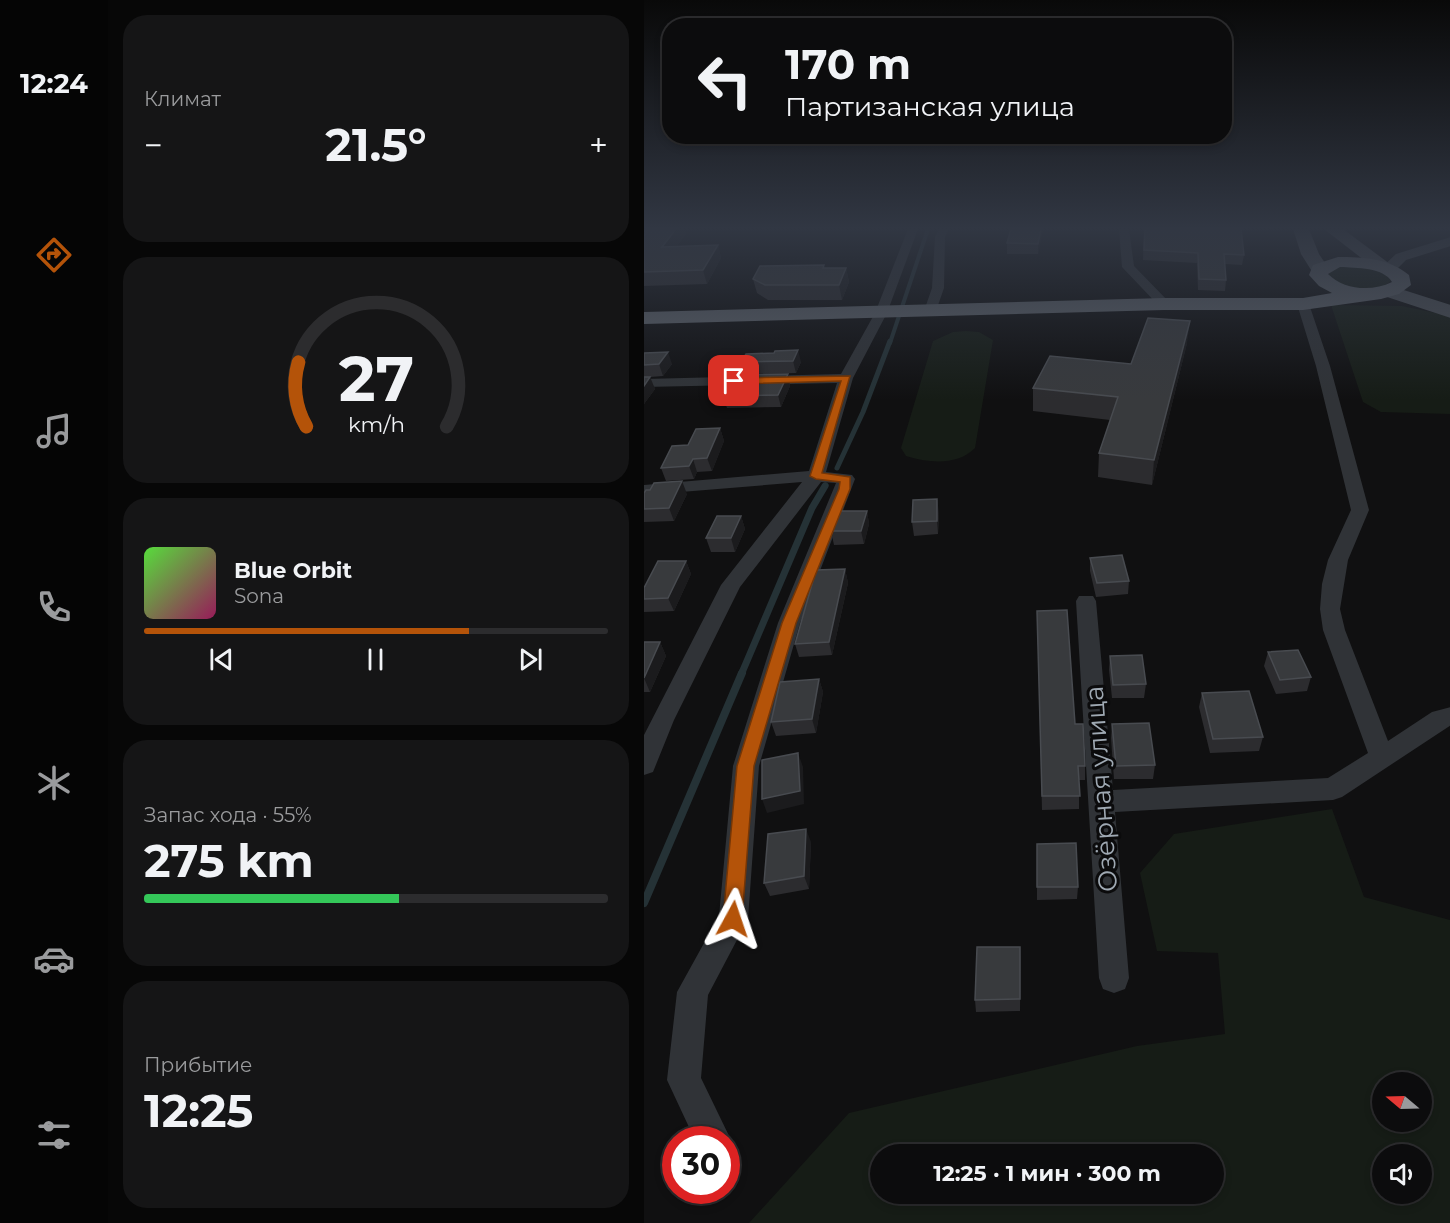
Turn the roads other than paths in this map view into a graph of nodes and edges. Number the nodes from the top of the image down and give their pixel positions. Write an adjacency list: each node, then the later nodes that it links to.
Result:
1 (894, 286): 16 (street)
2 (938, 286): 14 (street)
3 (1147, 286): 12 (street)
4 (1301, 286): 11 (highway)
5 (1332, 286): 9 (highway)
6 (1399, 286): 8 (highway)
7 (1420, 286): 10 (main road)
8 (1388, 291): 9 (highway); 15 (main road)
9 (1366, 293): 13 (highway)
10 (1451, 302)
11 (1242, 303): 12 (highway); 13 (highway)
12 (1164, 304): 14 (highway)
13 (1303, 304): 24 (street)
14 (926, 311): 16 (highway)
15 (1451, 312)
16 (885, 313): 17 (highway); 18 (street)
17 (644, 318)
18 (846, 378): 19 (street); 20 (street)
19 (644, 383)
20 (816, 476): 21 (street); 25 (street); 28 (street)
21 (644, 490)
22 (1086, 601): 26 (street, Озёрная улица)
23 (1451, 716): 24 (street)
24 (1381, 756): 26 (street)
25 (644, 765)
26 (1103, 801): 27 (street, Озёрная улица)
27 (1114, 978)
28 (706, 1126)

